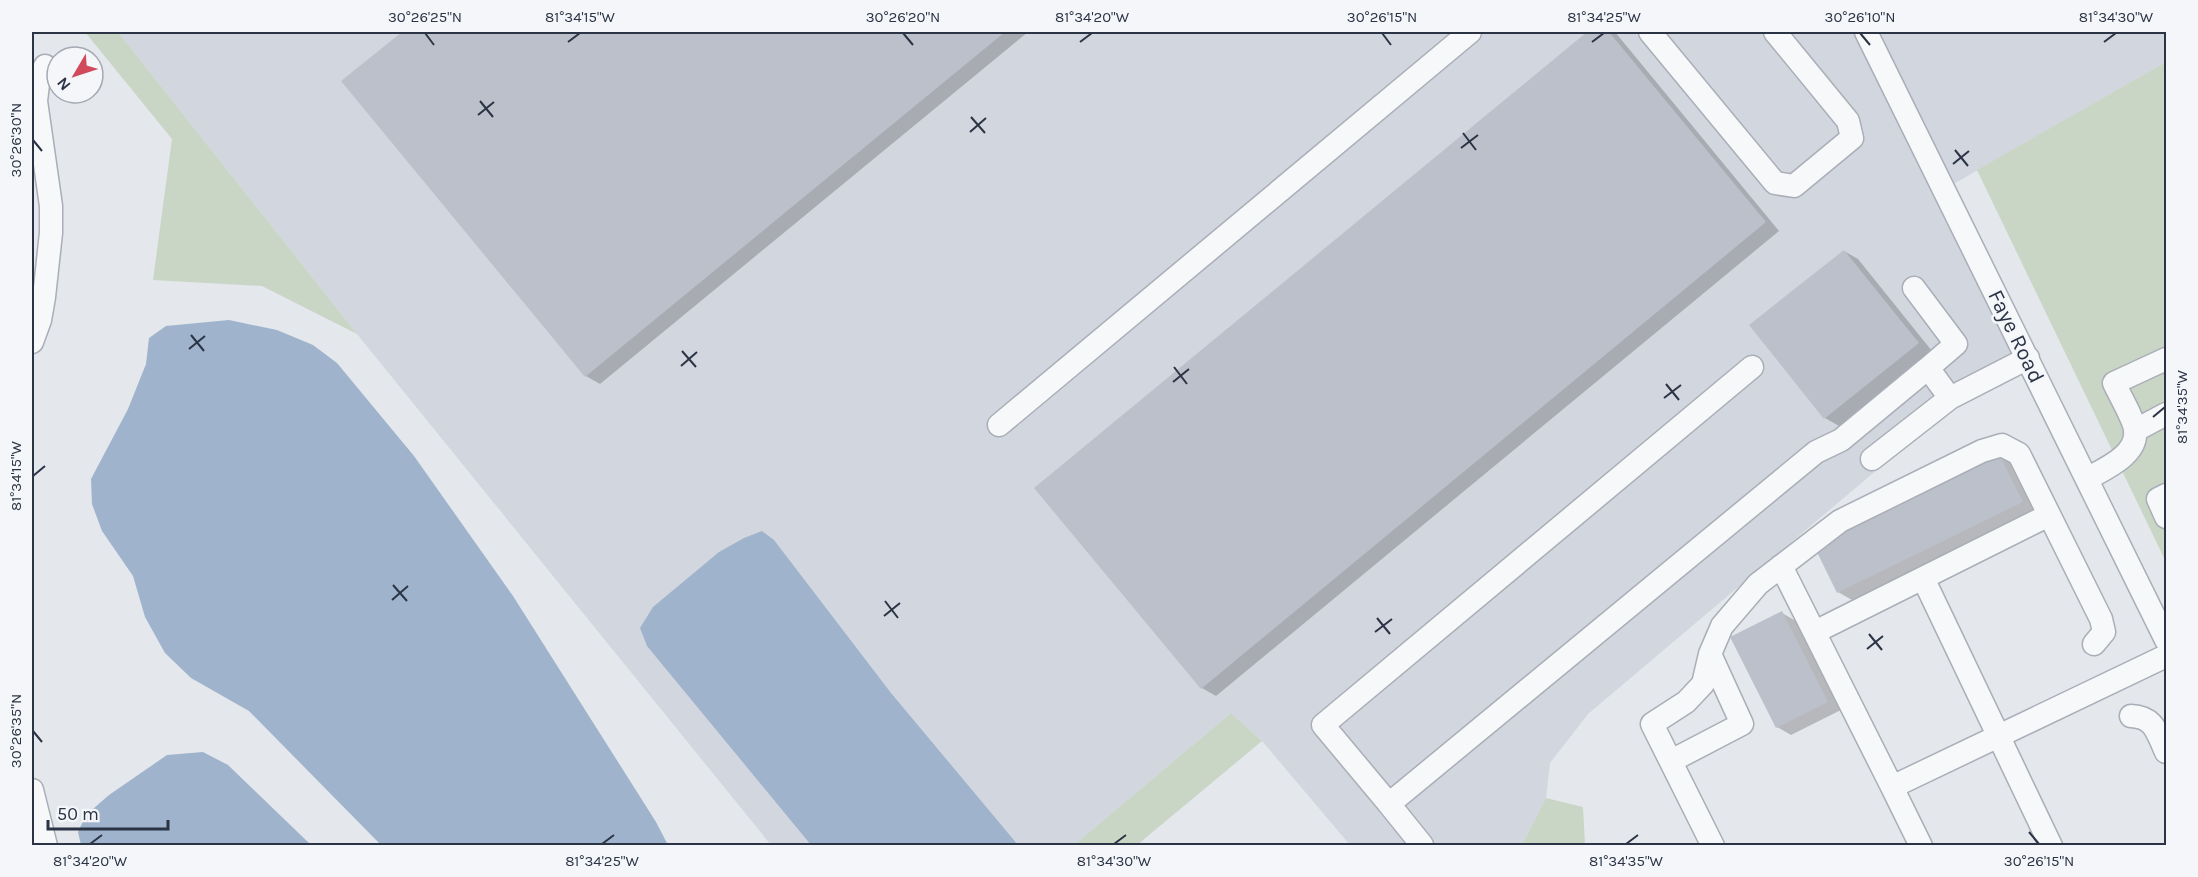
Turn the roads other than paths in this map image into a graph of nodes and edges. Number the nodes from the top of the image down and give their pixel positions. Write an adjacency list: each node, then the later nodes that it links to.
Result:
1 (1470, 32): 14 (street)
2 (1650, 32): 4 (street)
3 (1866, 32): 8 (street, Faye Road)
4 (1782, 34)
5 (45, 66): 7 (street)
6 (1914, 288): 11 (street)
7 (32, 342)
8 (2028, 358): 12 (street); 17 (street, Faye Road)
9 (2166, 359): 15 (street)
10 (1752, 367): 34 (street)
11 (1928, 368): 12 (street); 34 (street)
12 (1950, 398): 16 (street)
13 (2166, 414): 15 (street)
14 (999, 425)
15 (2136, 430): 17 (street)
16 (1872, 459)
17 (2087, 479): 24 (street, Faye Road)
18 (2166, 495): 20 (street)
19 (2049, 515): 21 (street); 22 (street); 25 (street)
20 (2166, 517)
21 (1781, 566): 23 (street); 26 (street)
22 (1923, 578): 23 (street); 29 (street)
23 (1815, 632): 32 (street)
24 (2166, 640)
25 (2094, 644)
26 (1710, 654): 31 (street); 31 (street)
27 (2166, 656): 29 (street)
28 (2130, 716): 30 (street)
29 (1998, 736): 32 (street); 39 (street)
30 (2166, 752)
31 (1671, 761): 37 (street)
32 (1892, 787): 38 (street)
33 (32, 790): 36 (street)
34 (1389, 804): 35 (street)
35 (1422, 845)
36 (46, 846)
37 (1713, 846)
38 (1921, 846)
39 (2051, 846)

